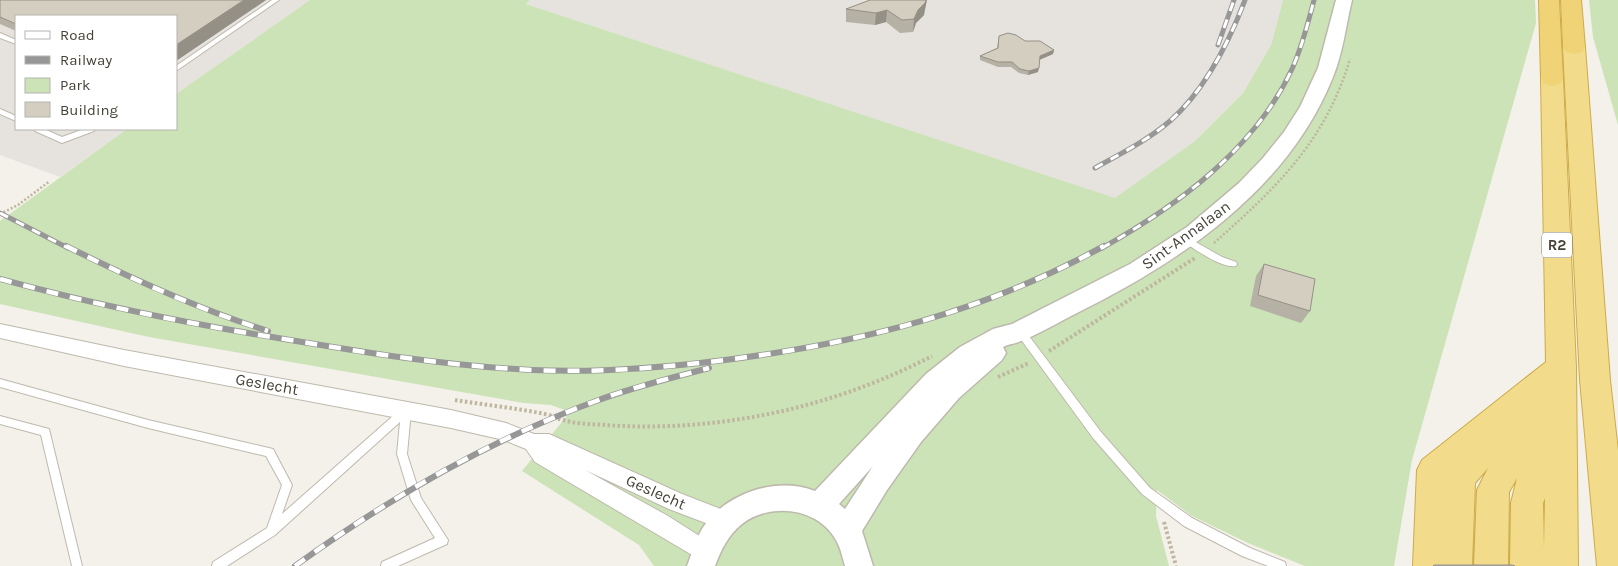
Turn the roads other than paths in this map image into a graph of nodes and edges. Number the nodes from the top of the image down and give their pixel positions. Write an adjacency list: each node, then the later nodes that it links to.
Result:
1 (276, 0): 7 (lane)
2 (1344, 0): 12 (street, Sint-Annalaan)
3 (1549, 0): 16 (highway, R2)
4 (1571, 0): 17 (highway, R2)
5 (0, 35): 6 (lane)
6 (15, 42)
7 (178, 68)
8 (0, 111): 9 (lane)
9 (15, 118)
10 (40, 130): 11 (lane)
11 (87, 130)
12 (1185, 240): 13 (lane); 15 (street, Sint-Annalaan)
13 (1233, 264)
14 (0, 331): 20 (street, Geslecht)
15 (1015, 333): 29 (street, Sint-Annalaan); 31 (street, Sint-Annalaan); 34 (lane)
16 (1561, 367): 39 (highway); 40 (highway); 41 (highway); 42 (highway); 43 (highway, R2); 44 (highway, R2); 45 (highway, R2); 46 (highway, R2); 47 (highway, R2)
17 (1595, 380): 19 (highway); 21 (highway, R2); 23 (highway, R2); 24 (highway, R2); 25 (highway, R2); 27 (highway, R2); 28 (highway, R2); 48 (highway, R2); 49 (highway, R2)
18 (0, 383): 32 (lane)
19 (1618, 410)
20 (406, 411): 26 (street, Geslecht); 32 (lane); 37 (lane)
21 (1618, 416)
22 (0, 420): 35 (lane)
23 (1618, 420)
24 (1618, 427)
25 (1618, 438)
26 (534, 443): 30 (street, Geslecht); 33 (street, Geslecht)
27 (1618, 458)
28 (1618, 494)
29 (818, 506): 30 (street, Geslecht); 31 (street, Geslecht)
30 (724, 520): 33 (street, Geslecht)
31 (846, 530): 38 (street, Geslecht)
32 (271, 532): 36 (lane)
33 (703, 558)
34 (1274, 564)
35 (77, 566)
36 (217, 566)
37 (386, 566)
38 (859, 566)
39 (1430, 566)
40 (1455, 566)
41 (1472, 566)
42 (1491, 566)
43 (1509, 566)
44 (1527, 566)
45 (1543, 566)
46 (1561, 566)
47 (1579, 566)
48 (1597, 566)
49 (1614, 566)

